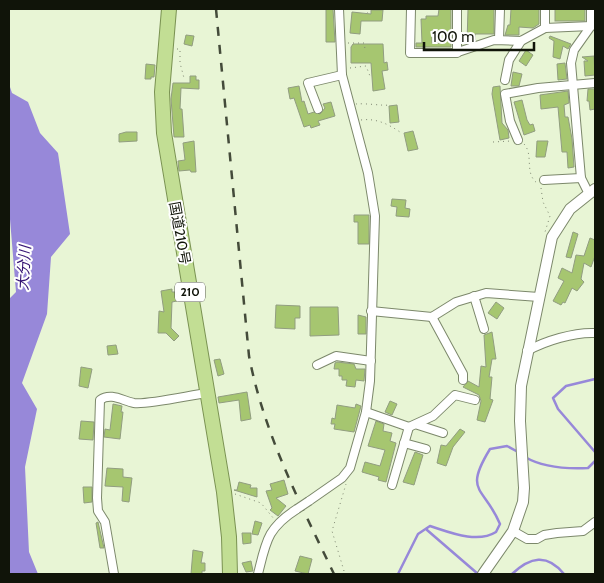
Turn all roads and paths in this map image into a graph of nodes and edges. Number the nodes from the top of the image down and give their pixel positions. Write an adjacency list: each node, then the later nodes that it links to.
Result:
1 (169, 9): 15 (highway, 国道210号 / 210)
2 (339, 9): 14 (street)
3 (364, 9): 9 (path)
4 (411, 9): 17 (street)
5 (457, 9): 17 (street)
6 (500, 9): 12 (street)
7 (545, 9): 11 (street)
8 (591, 9): 10 (street)
9 (368, 13)
10 (591, 26): 11 (street); 23 (street)
11 (545, 28): 13 (street)
12 (499, 39): 13 (street); 17 (street)
13 (520, 41): 21 (street)
14 (340, 44): 16 (path); 18 (street)
15 (166, 47): 20 (path); 45 (highway, 国道210号 / 210)
16 (365, 49)
17 (457, 53)
18 (342, 75): 19 (path); 24 (street); 26 (street)
19 (370, 76)
20 (184, 78)
21 (505, 80)
22 (595, 83): 23 (street)
23 (574, 85): 29 (street); 31 (street)
24 (351, 105): 25 (path); 27 (street)
25 (389, 105)
26 (318, 109)
27 (356, 121): 28 (path); 37 (street)
28 (400, 132)
29 (518, 140): 30 (path); 34 (path)
30 (493, 142)
31 (582, 178): 32 (street); 33 (street)
32 (544, 180)
33 (592, 192): 36 (street)
34 (547, 234)
35 (474, 296): 36 (street); 38 (street); 39 (street)
36 (539, 297): 41 (street)
37 (371, 311): 38 (street); 42 (street)
38 (432, 317): 44 (street)
39 (484, 329)
40 (595, 333): 41 (street)
41 (527, 351): 58 (street)
42 (370, 361): 43 (street); 47 (street)
43 (317, 365)
44 (463, 380)
45 (207, 393): 60 (street); 61 (highway, 国道210号 / 210)
46 (475, 400): 48 (street)
47 (366, 412): 49 (street); 53 (street)
48 (418, 425): 49 (street); 50 (street)
49 (409, 427): 51 (street)
50 (443, 434)
51 (404, 443): 52 (street); 54 (street)
52 (426, 449)
53 (347, 473): 57 (street, bridge); 59 (path)
54 (392, 485)
55 (230, 492): 57 (path)
56 (595, 522): 58 (street)
57 (277, 523): 62 (street)
58 (513, 531): 63 (street)
59 (344, 571)
60 (114, 574)
61 (230, 574)
62 (258, 574)
63 (483, 574)

